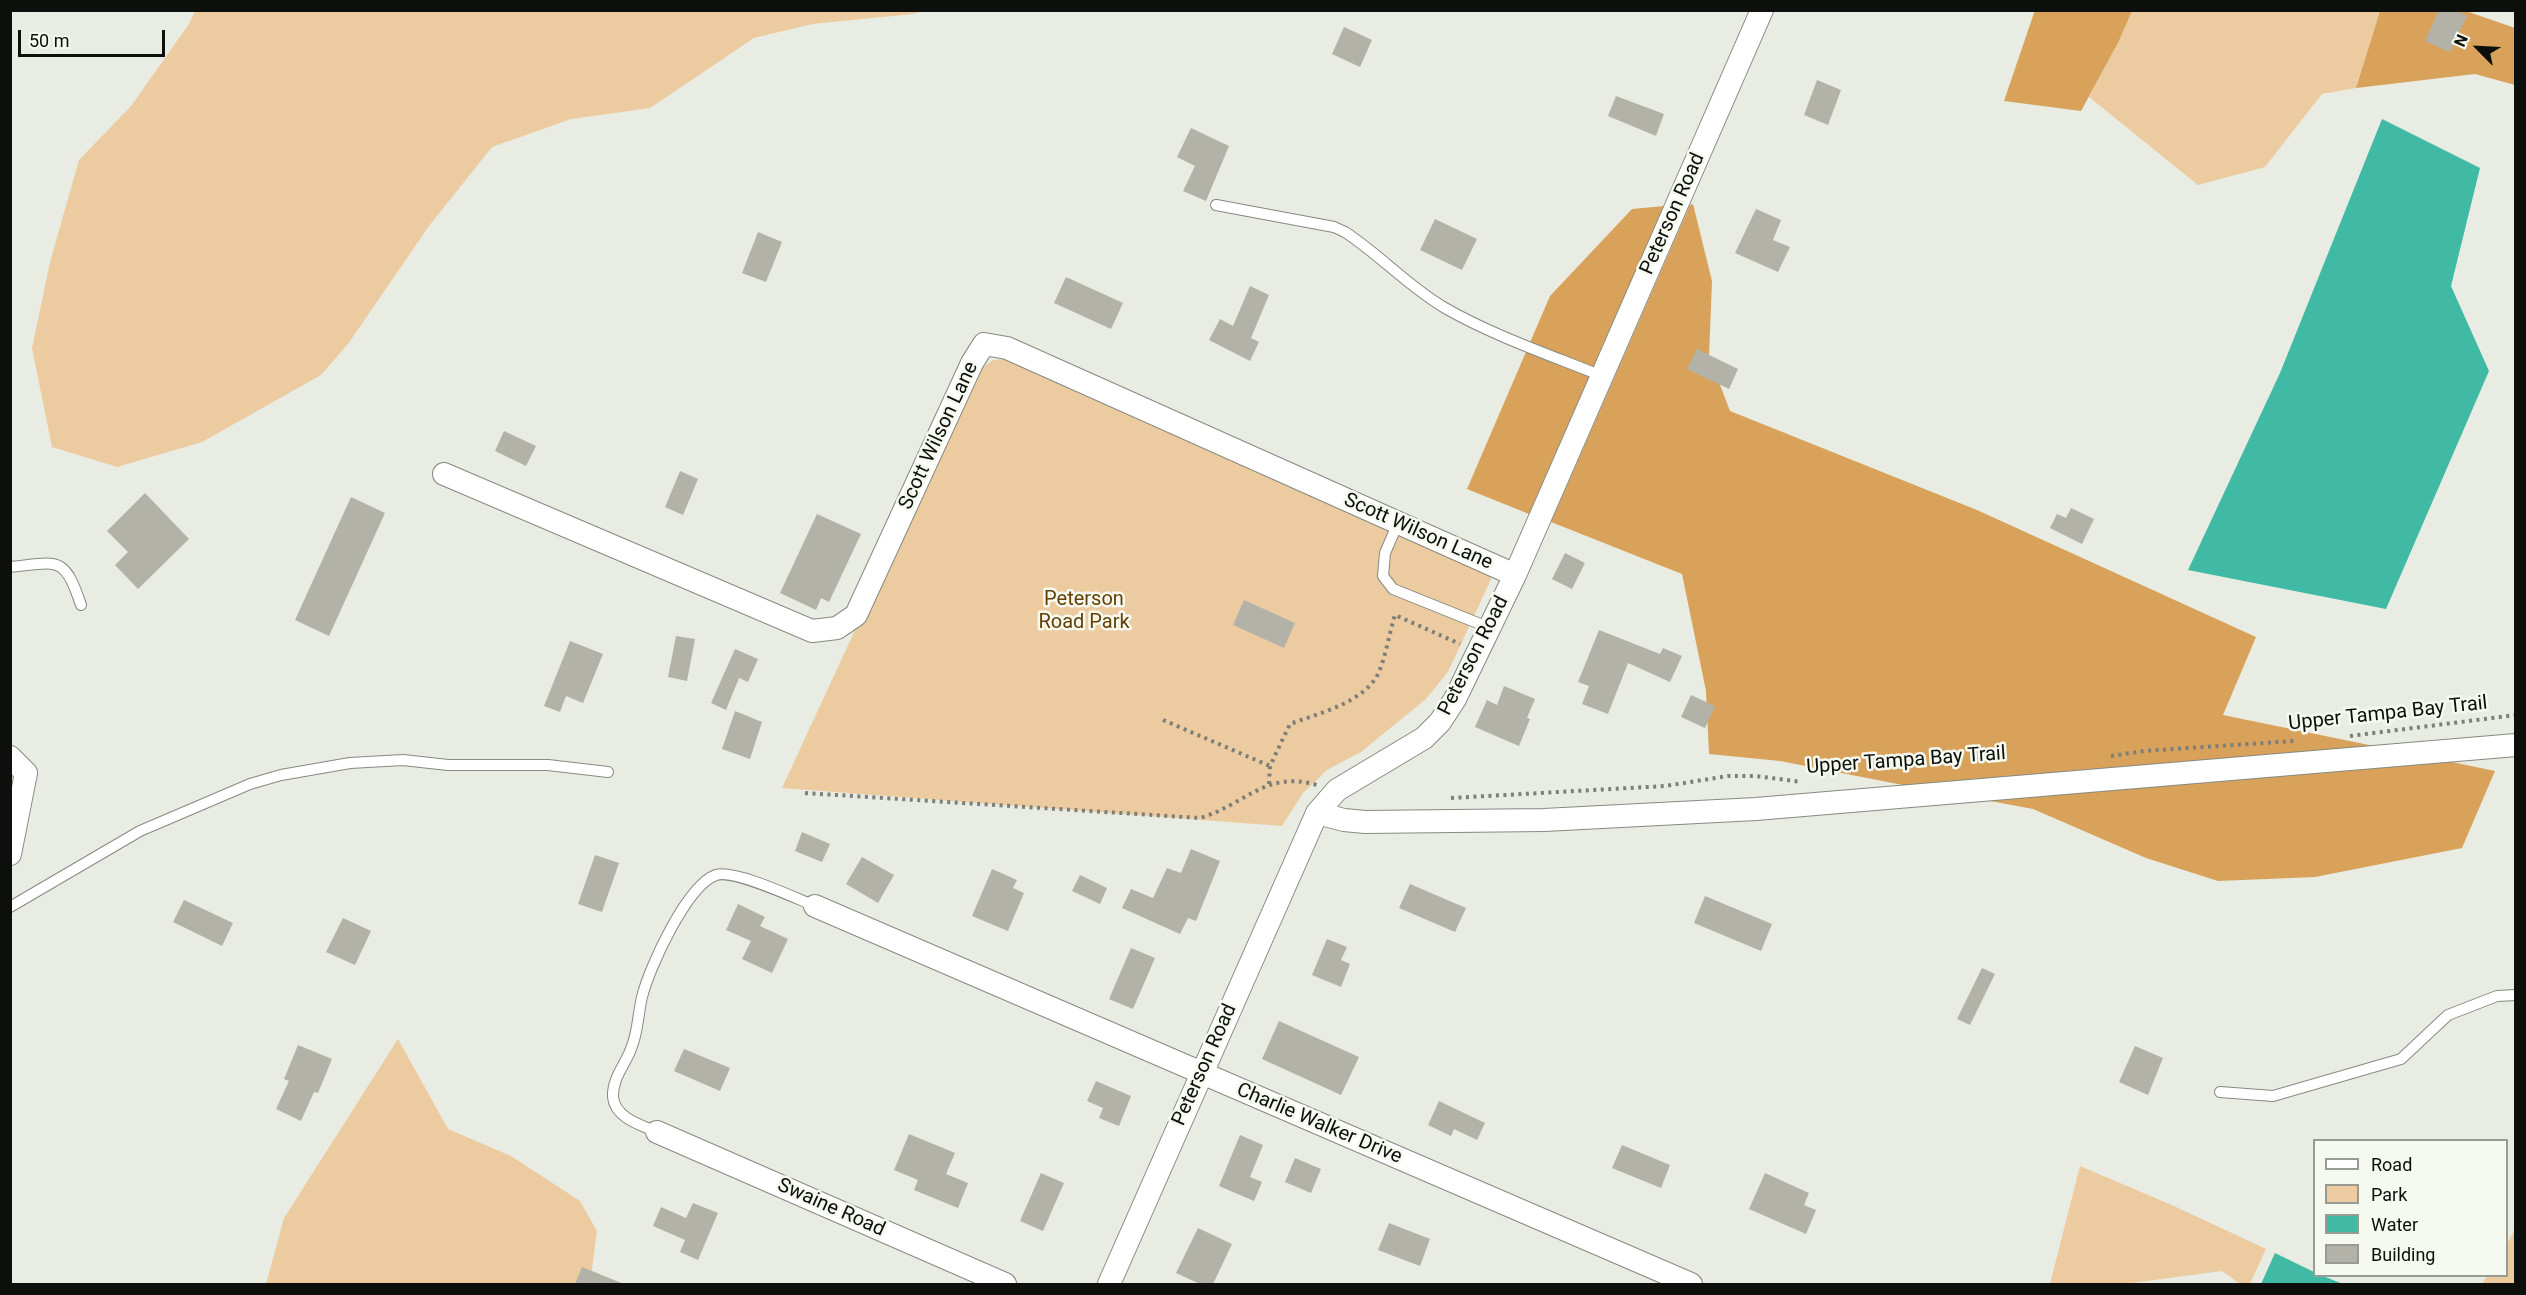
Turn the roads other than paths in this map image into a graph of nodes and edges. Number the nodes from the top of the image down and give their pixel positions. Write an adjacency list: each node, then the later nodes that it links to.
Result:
1 (1762, 10): 3 (street, Peterson Road)
2 (1216, 205): 3 (lane)
3 (1602, 376): 7 (street, Peterson Road)
4 (444, 474): 5 (street, Scott Wilson Lane)
5 (1398, 523): 7 (street, Scott Wilson Lane); 9 (lane)
6 (10, 567): 8 (lane)
7 (1515, 576): 9 (street, Peterson Road)
8 (81, 605)
9 (1490, 628): 13 (street, Peterson Road)
10 (2516, 745): 13 (street)
11 (10, 757): 14 (street)
12 (608, 772): 16 (lane)
13 (1317, 813): 18 (street, Peterson Road)
14 (10, 854)
15 (814, 906): 18 (street, Charlie Walker Drive); 20 (lane)
16 (10, 907)
17 (2516, 995): 19 (lane)
18 (1201, 1074): 22 (street, Peterson Road); 23 (street, Charlie Walker Drive)
19 (2220, 1092)
20 (657, 1132): 21 (street, Swaine Road)
21 (1005, 1284)
22 (1109, 1284)
23 (1691, 1284)

